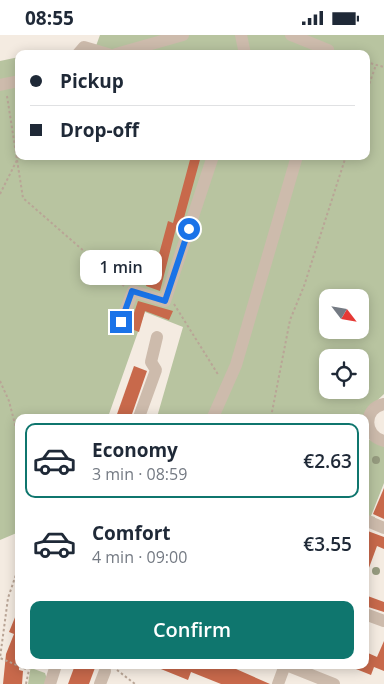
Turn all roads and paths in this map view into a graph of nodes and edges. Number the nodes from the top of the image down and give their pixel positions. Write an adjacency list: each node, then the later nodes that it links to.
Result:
1 (88, 35): 5 (street)
2 (183, 35): 6 (street)
3 (241, 35): 7 (street)
4 (291, 35): 8 (street)
5 (81, 50)
6 (130, 50)
7 (244, 50)
8 (328, 50)
9 (370, 63): 10 (path)
10 (376, 65): 11 (path); 12 (path)
11 (384, 67)
12 (370, 82)
13 (3, 84): 14 (path)
14 (15, 146)
15 (213, 160): 21 (street)
16 (296, 160): 28 (street)
17 (345, 160): 29 (path)
18 (18, 162): 19 (path); 20 (path)
19 (0, 194)
20 (132, 291): 21 (street); 22 (street)
21 (165, 301): 24 (path)
22 (121, 322)
23 (157, 337): 27 (street)
24 (219, 377)
25 (0, 381): 31 (path)
26 (384, 403): 30 (street)
27 (140, 414)
28 (215, 414)
29 (272, 414)
30 (369, 415)
31 (15, 424)
32 (369, 429): 33 (street)
33 (384, 441)
34 (369, 522): 35 (street)
35 (384, 528)
36 (15, 578): 39 (path)
37 (369, 615): 38 (street)
38 (384, 621)
39 (15, 664)
40 (55, 669): 48 (street)
41 (108, 669): 49 (street)
42 (110, 669): 50 (path)
43 (284, 669): 51 (street)
44 (293, 669): 46 (street)
45 (28, 670): 47 (path)
46 (310, 679): 52 (street)
47 (26, 684)
48 (50, 684)
49 (100, 684)
50 (135, 684)
51 (278, 684)
52 (334, 684)

